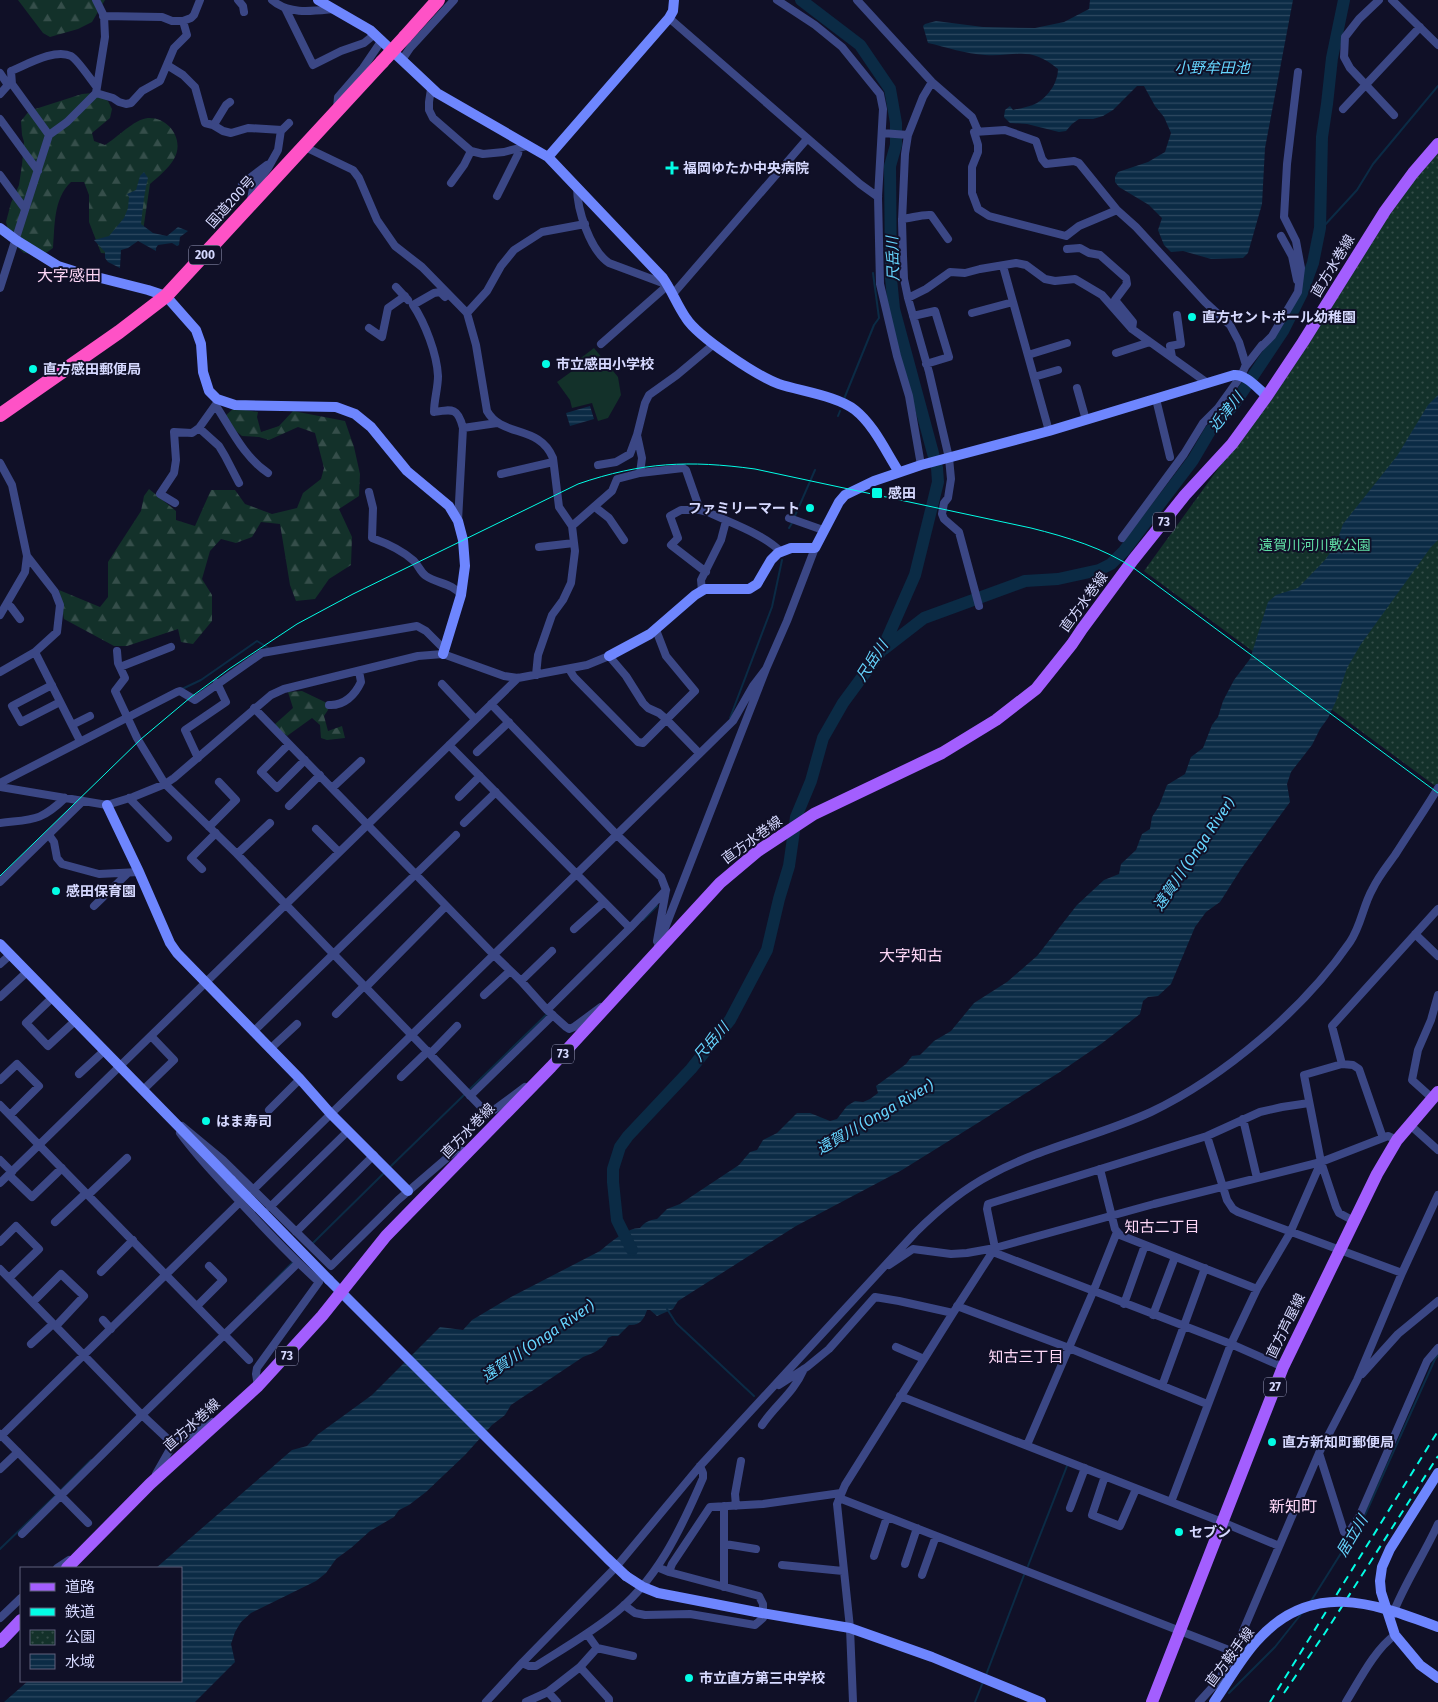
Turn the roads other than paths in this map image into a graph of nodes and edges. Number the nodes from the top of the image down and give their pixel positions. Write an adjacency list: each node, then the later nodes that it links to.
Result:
1 (96, 0): 16 (street)
2 (200, 0): 18 (street)
3 (238, 0): 15 (street)
4 (272, 0): 13 (street)
5 (318, 0): 14 (street)
6 (438, 0): 35 (highway, 国道200号 / 200, bridge)
7 (454, 0): 22 (street)
8 (777, 0): 42 (street)
9 (857, 0): 27 (street)
10 (1379, 0): 29 (street)
11 (1392, 0): 19 (street)
12 (676, 1): 17 (street)
13 (284, 8): 14 (street); 20 (street)
14 (334, 9): 20 (street)
15 (244, 12)
16 (103, 16): 18 (street); 30 (street)
17 (668, 18): 45 (street); 50 (street)
18 (183, 21): 23 (street)
19 (1420, 27): 21 (street); 29 (street)
20 (378, 37): 22 (street); 35 (street)
21 (1438, 45)
22 (402, 60): 31 (street)
23 (167, 65): 30 (street); 39 (street)
24 (11, 71): 26 (street); 28 (street); 30 (street)
25 (1298, 72): 88 (street)
26 (0, 73): 28 (street)
27 (932, 82): 41 (street); 44 (street)
28 (10, 84): 32 (street); 43 (street)
29 (1366, 85): 34 (street); 36 (street)
30 (96, 89): 43 (street)
31 (431, 89): 48 (street); 49 (street)
32 (0, 94)
33 (230, 102): 39 (street)
34 (1343, 109)
35 (337, 112): 47 (highway, 国道200号 / 200)
36 (1394, 115)
37 (0, 119): 52 (street)
38 (289, 123): 40 (street)
39 (213, 125): 40 (street)
40 (281, 130): 51 (street)
41 (978, 130): 61 (street); 61 (street)
42 (883, 133): 44 (street); 58 (street)
43 (50, 135): 52 (street)
44 (906, 135): 62 (street)
45 (807, 139): 58 (street); 72 (street)
46 (1438, 144): 98 (main road, 直方水巻線 / 73)
47 (305, 147): 59 (highway, 国道200号 / 200); 78 (street)
48 (523, 147): 49 (street); 50 (street); 57 (street)
49 (471, 151): 54 (street)
50 (548, 157): 56 (street)
51 (272, 160): 55 (street); 59 (street)
52 (38, 171): 60 (street)
53 (0, 175): 60 (street)
54 (452, 183)
55 (242, 184)
56 (577, 187): 63 (street); 72 (street)
57 (497, 196)
58 (878, 197): 112 (street)
59 (250, 205): 73 (highway, 国道200号 / 200)
60 (25, 209): 67 (street)
61 (1117, 210): 94 (street)
62 (902, 219): 66 (street); 75 (street)
63 (585, 224): 72 (street); 78 (street)
64 (0, 228): 67 (street)
65 (1281, 236): 88 (street)
66 (948, 239)
67 (16, 240): 70 (street); 73 (street)
68 (1067, 249): 83 (street)
69 (1003, 266): 75 (street); 76 (street); 83 (street)
70 (1, 285)
71 (396, 287): 74 (street)
72 (671, 289): 86 (street); 87 (street)
73 (166, 296): 100 (street); 101 (highway, 国道200号 / 200)
74 (405, 296): 77 (street); 82 (street)
75 (908, 298): 81 (street)
76 (1013, 302): 79 (street); 90 (street)
77 (413, 305): 78 (street); 105 (street)
78 (467, 313): 103 (street)
79 (972, 313)
80 (1177, 315): 91 (street)
81 (913, 316): 92 (street); 92 (street)
82 (369, 328)
83 (1132, 329): 84 (street)
84 (1150, 342): 89 (street); 91 (street)
85 (1067, 343): 90 (street)
86 (601, 344)
87 (714, 344): 107 (street); 114 (street)
88 (1260, 348): 94 (street)
89 (1116, 353)
90 (1028, 355): 95 (street)
91 (1172, 358): 96 (street)
92 (926, 364): 109 (street)
93 (1058, 370): 95 (street)
94 (1243, 373): 96 (street); 98 (street); 128 (street)
95 (1034, 377): 106 (street)
96 (1206, 382): 99 (street)
97 (1077, 388): 102 (street)
98 (1267, 396): 220 (main road, 直方水巻線 / 73)
99 (1156, 399): 102 (street); 108 (street)
100 (218, 403): 104 (street); 115 (street); 124 (street)
101 (0, 415)
102 (1086, 420): 106 (street)
103 (497, 423): 105 (street); 110 (street)
104 (199, 428): 118 (street); 120 (street)
105 (463, 428): 124 (street)
106 (1049, 431): 109 (street)
107 (637, 435): 113 (street); 116 (street)
108 (1170, 457)
109 (949, 458): 112 (street); 139 (street)
110 (553, 462): 117 (street); 126 (street)
111 (0, 463): 134 (street)
112 (921, 464): 114 (street)
113 (598, 465)
114 (899, 472): 127 (street)
115 (268, 473)
116 (640, 473): 121 (street); 122 (street)
117 (501, 474)
118 (239, 483)
119 (368, 492): 137 (street)
120 (175, 503)
121 (595, 507): 126 (street); 129 (street)
122 (700, 510): 125 (street); 135 (street)
123 (792, 519): 127 (street)
124 (458, 520): 137 (street)
125 (726, 521): 133 (street); 135 (street)
126 (572, 526): 130 (street)
127 (823, 530): 132 (street)
128 (1122, 538)
129 (624, 540)
130 (574, 543): 131 (street); 153 (street)
131 (538, 547)
132 (815, 548): 133 (street); 150 (street)
133 (781, 552): 136 (street)
134 (27, 556): 138 (street); 146 (street)
135 (706, 572): 136 (street)
136 (702, 591): 142 (street)
137 (461, 594): 145 (street)
138 (7, 604): 140 (street); 141 (street)
139 (979, 606)
140 (0, 615)
141 (20, 619)
142 (656, 630): 147 (street); 165 (street)
143 (170, 647): 148 (street)
144 (117, 651): 148 (street)
145 (444, 651): 151 (street); 154 (street); 155 (street)
146 (34, 652): 152 (street); 157 (street)
147 (609, 656): 149 (street); 165 (street)
148 (120, 668): 163 (street)
149 (569, 668): 153 (street); 165 (street)
150 (766, 669): 172 (street); 220 (street)
151 (359, 671): 160 (street); 161 (street)
152 (0, 672)
153 (536, 676): 154 (street)
154 (518, 678): 159 (street)
155 (217, 683): 163 (street); 173 (street)
156 (442, 684): 164 (street)
157 (52, 685): 158 (street); 158 (street)
158 (60, 702): 167 (street)
159 (491, 704): 164 (street); 166 (street)
160 (329, 705)
161 (254, 708): 169 (street); 173 (street)
162 (90, 716): 167 (street)
163 (128, 717): 168 (street); 179 (street)
164 (476, 719): 170 (street)
165 (666, 719): 172 (street)
166 (509, 722): 171 (street); 199 (street)
167 (72, 725): 168 (street)
168 (80, 741): 180 (street)
169 (289, 744): 174 (street); 174 (street)
170 (449, 744): 177 (street); 193 (street)
171 (477, 752)
172 (699, 753): 199 (street)
173 (198, 758): 179 (street)
174 (305, 760): 176 (street)
175 (361, 761): 181 (street)
176 (320, 775): 181 (street); 189 (street)
177 (480, 776): 183 (street); 184 (street)
178 (219, 782): 194 (street)
179 (165, 784): 186 (street); 194 (street)
180 (0, 785): 185 (street)
181 (332, 788): 193 (street)
182 (1438, 788): 303 (street)
183 (496, 792): 190 (street); 207 (street)
184 (459, 797)
185 (65, 798): 187 (street); 191 (street)
186 (129, 798): 188 (street); 200 (street)
187 (83, 801): 188 (street); 197 (street)
188 (107, 805): 205 (street)
189 (289, 806)
190 (464, 822)
191 (0, 823)
192 (270, 823): 202 (street)
193 (367, 824): 201 (street); 206 (street)
194 (209, 827): 196 (street)
195 (316, 829): 201 (street)
196 (216, 833): 202 (street); 203 (street)
197 (49, 835): 204 (street); 208 (street)
198 (456, 835): 206 (street)
199 (617, 835): 207 (street); 209 (street)
200 (168, 838)
201 (339, 852): 211 (street)
202 (237, 854): 211 (street)
203 (202, 870)
204 (128, 872): 205 (street); 212 (street)
205 (140, 872): 229 (street)
206 (416, 874): 213 (street); 221 (street)
207 (577, 875): 210 (street); 223 (street)
208 (0, 882)
209 (666, 890): 215 (street); 220 (street)
210 (604, 902): 215 (street); 216 (street)
211 (286, 905): 221 (street); 229 (street)
212 (94, 906)
213 (446, 906): 223 (street); 230 (street)
214 (1438, 909): 217 (street)
215 (630, 928): 236 (street)
216 (574, 929)
217 (1415, 934): 224 (street); 247 (street)
218 (0, 944): 222 (street)
219 (552, 951): 228 (street)
220 (656, 952): 235 (main road, 直方水巻線 / 73)
221 (334, 954): 230 (street); 241 (street)
222 (10, 955): 225 (street); 227 (street)
223 (494, 955): 226 (street); 243 (street)
224 (1438, 956)
225 (0, 964)
226 (510, 971): 228 (street); 231 (street)
227 (26, 972): 233 (street); 234 (street)
228 (521, 981): 236 (street)
229 (206, 983): 241 (street); 242 (street)
230 (364, 987): 237 (street); 243 (street)
231 (484, 995)
232 (1438, 995): 256 (street)
233 (0, 997)
234 (52, 998): 238 (street); 238 (street)
235 (612, 1001): 236 (street); 253 (main road, 直方水巻線 / 73)
236 (549, 1012): 255 (street)
237 (336, 1014)
238 (74, 1021): 245 (street)
239 (297, 1024): 244 (street)
240 (457, 1026): 246 (street)
241 (253, 1032): 244 (street)
242 (151, 1036): 248 (street); 254 (street)
243 (412, 1037): 246 (street); 260 (street)
244 (270, 1049): 251 (street)
245 (104, 1051): 248 (street); 249 (street)
246 (429, 1052): 250 (street); 255 (street)
247 (1342, 1064): 257 (street); 266 (street)
248 (120, 1067): 254 (street); 268 (street)
249 (79, 1074)
250 (401, 1077)
251 (300, 1079): 258 (street); 260 (street)
252 (0, 1080): 259 (street)
253 (536, 1083): 255 (street); 270 (main road, 直方水巻線 / 73)
254 (143, 1090): 261 (street)
255 (468, 1094)
256 (1435, 1095): 263 (main road, 直方芦屋線 / 27)
257 (1308, 1104): 262 (street); 274 (street)
258 (269, 1110)
259 (3, 1111): 268 (street)
260 (332, 1115): 264 (street); 282 (street)
261 (171, 1118): 282 (street); 285 (street); 310 (street, bridge)
262 (1243, 1120): 265 (street); 278 (street)
263 (1409, 1124): 267 (main road, 直方芦屋線 / 27); 269 (street)
264 (348, 1131): 271 (street); 286 (street)
265 (1207, 1136): 276 (street); 280 (street)
266 (1383, 1138): 267 (street); 274 (street)
267 (1397, 1140): 288 (main road, 直方芦屋線 / 27)
268 (40, 1145): 275 (street); 277 (street)
269 (1438, 1150)
270 (468, 1154): 281 (street); 310 (main road, 直方水巻線 / 73)
271 (374, 1155): 281 (street); 290 (street)
272 (126, 1158): 283 (street)
273 (0, 1160): 277 (street)
274 (1321, 1162): 278 (street); 288 (street); 292 (street)
275 (62, 1168): 277 (street); 283 (street)
276 (1100, 1169): 287 (street); 297 (street)
277 (10, 1173): 279 (street)
278 (1257, 1178): 280 (street)
279 (0, 1183)
280 (1222, 1186): 287 (street); 292 (street)
281 (408, 1191): 290 (street)
282 (255, 1192): 286 (street)
283 (87, 1194): 289 (street); 293 (street)
284 (1438, 1195): 305 (street)
285 (242, 1204): 299 (street); 306 (street)
286 (270, 1207): 290 (street)
287 (1112, 1216): 291 (street); 297 (street)
288 (1354, 1221): 296 (main road, 直方芦屋線 / 27)
289 (55, 1222)
290 (296, 1232)
291 (1117, 1232): 295 (street); 309 (street)
292 (1290, 1233): 296 (street); 308 (street)
293 (133, 1240): 304 (street); 306 (street)
294 (0, 1242): 307 (street)
295 (1145, 1245): 298 (street); 313 (street)
296 (1340, 1249): 305 (street); 331 (main road, 直方芦屋線 / 27)
297 (994, 1250): 303 (street); 309 (street); 315 (street)
298 (1175, 1257): 301 (street); 317 (street)
299 (296, 1261): 322 (street); 334 (street)
300 (209, 1266): 314 (street)
301 (1204, 1268): 308 (street); 320 (street)
302 (0, 1269): 307 (street)
303 (880, 1270): 336 (street)
304 (101, 1272)
305 (1402, 1273): 333 (street)
306 (168, 1276): 314 (street); 321 (street)
307 (9, 1278): 312 (street)
308 (1257, 1289): 324 (street)
309 (1093, 1292): 313 (street); 326 (street)
310 (344, 1294): 334 (main road, 直方水巻線 / 73); 377 (street)
311 (1438, 1301): 333 (street)
312 (33, 1302): 319 (street); 319 (street)
313 (1124, 1304): 317 (street)
314 (197, 1306): 322 (street)
315 (957, 1306): 316 (street); 326 (street)
316 (953, 1313): 329 (street); 332 (street)
317 (1153, 1315): 320 (street)
318 (103, 1320): 321 (street)
319 (55, 1325): 323 (street); 328 (street)
320 (1183, 1326): 324 (street); 335 (street)
321 (111, 1329): 328 (street)
322 (223, 1333): 330 (street); 339 (street)
323 (31, 1344)
324 (1231, 1344): 331 (street); 338 (street)
325 (896, 1347): 329 (street)
326 (1069, 1348): 335 (street); 344 (street)
327 (1438, 1348): 346 (street)
328 (85, 1357): 339 (street); 342 (street)
329 (924, 1359): 337 (street)
330 (249, 1360)
331 (1283, 1367): 363 (main road, 直方芦屋線 / 27)
332 (804, 1369): 336 (street); 341 (street)
333 (1357, 1380): 346 (street)
334 (258, 1386): 340 (main road, 直方水巻線 / 73)
335 (1162, 1386): 338 (street)
336 (770, 1390): 348 (street)
337 (900, 1396): 344 (street); 356 (street)
338 (1207, 1404): 357 (street)
339 (141, 1414): 343 (street); 355 (street)
340 (227, 1414): 343 (street); 353 (main road, 直方水巻線 / 73)
341 (762, 1425)
342 (2, 1436): 345 (street)
343 (173, 1444): 353 (street)
344 (1026, 1445): 349 (street)
345 (18, 1452): 350 (street); 355 (street)
346 (1319, 1453): 369 (street)
347 (741, 1461): 359 (street)
348 (700, 1466): 377 (street); 378 (street)
349 (1085, 1468): 352 (street); 360 (street)
350 (0, 1469)
351 (1438, 1473): 388 (street)
352 (1105, 1476): 354 (street); 354 (street)
353 (150, 1484): 372 (main road, 直方水巻線 / 73)
354 (1136, 1489): 357 (street)
355 (59, 1494): 362 (street); 366 (street)
356 (840, 1495): 359 (street); 361 (street); 379 (street)
357 (1171, 1502): 363 (street)
358 (724, 1506): 359 (street); 368 (street); 380 (street)
359 (736, 1506)
360 (1070, 1508)
361 (887, 1517): 365 (street); 371 (street)
362 (88, 1522)
363 (1222, 1522): 369 (street); 391 (main road, 直方芦屋線 / 27)
364 (1438, 1524): 388 (street)
365 (917, 1528): 367 (street); 373 (street)
366 (22, 1534)
367 (936, 1536): 381 (street); 391 (street)
368 (725, 1544): 370 (street); 382 (street)
369 (1279, 1546): 396 (street)
370 (756, 1549)
371 (874, 1556)
372 (76, 1558): 375 (street); 376 (main road, 直方水巻線 / 73)
373 (905, 1564)
374 (782, 1565): 379 (street)
375 (58, 1567)
376 (68, 1567)
377 (616, 1567): 385 (street, bridge); 398 (street)
378 (657, 1567): 380 (street); 384 (street)
379 (844, 1571): 390 (street)
380 (669, 1572): 382 (street)
381 (922, 1575)
382 (724, 1587): 385 (street)
383 (20, 1599): 386 (street)
384 (624, 1605): 385 (street); 392 (street)
385 (760, 1613): 390 (street)
386 (0, 1618)
387 (20, 1621): 394 (main road)
388 (1390, 1622): 393 (street)
389 (1438, 1627): 410 (street, 直方鞍手線, bridge)
390 (850, 1628): 406 (street); 407 (street)
391 (1179, 1630): 396 (street); 408 (main road, 直方芦屋線 / 27)
392 (587, 1634): 395 (street); 398 (street)
393 (1395, 1635): 400 (street); 411 (street)
394 (0, 1642)
395 (597, 1648): 397 (street); 399 (street)
396 (1234, 1652): 409 (street)
397 (632, 1656)
398 (522, 1663): 402 (street)
399 (580, 1666): 401 (street); 405 (street)
400 (1438, 1678)
401 (548, 1692): 403 (street); 404 (street)
402 (488, 1702)
403 (526, 1702)
404 (557, 1702)
405 (609, 1702)
406 (853, 1702)
407 (1041, 1702)
408 (1152, 1702)
409 (1199, 1702)
410 (1214, 1702)
411 (1346, 1702)

